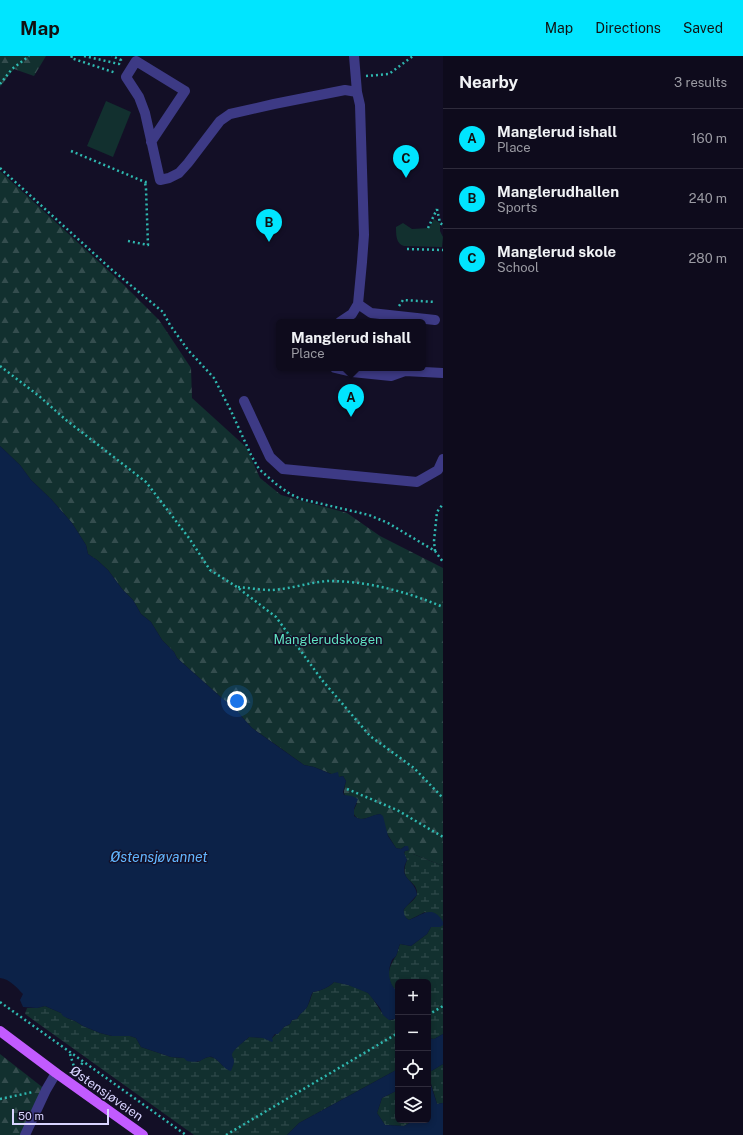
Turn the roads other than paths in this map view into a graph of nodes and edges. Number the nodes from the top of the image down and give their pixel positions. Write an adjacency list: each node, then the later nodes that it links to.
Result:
1 (354, 56): 2 (lane)
2 (357, 92): 3 (lane); 4 (lane)
3 (152, 142): 3 (lane)
4 (358, 304): 5 (lane); 6 (lane)
5 (344, 319)
6 (425, 319)
7 (426, 319): 8 (lane)
8 (435, 320)
9 (348, 371): 11 (lane)
10 (405, 371): 12 (lane)
11 (405, 371)
12 (443, 373)
13 (244, 401): 14 (lane)
14 (443, 459)
15 (0, 1031): 16 (main road, Østensjøveien)
16 (56, 1073): 17 (lane, Østensjøveien); 18 (main road, Østensjøveien)
17 (26, 1135)
18 (142, 1135)

